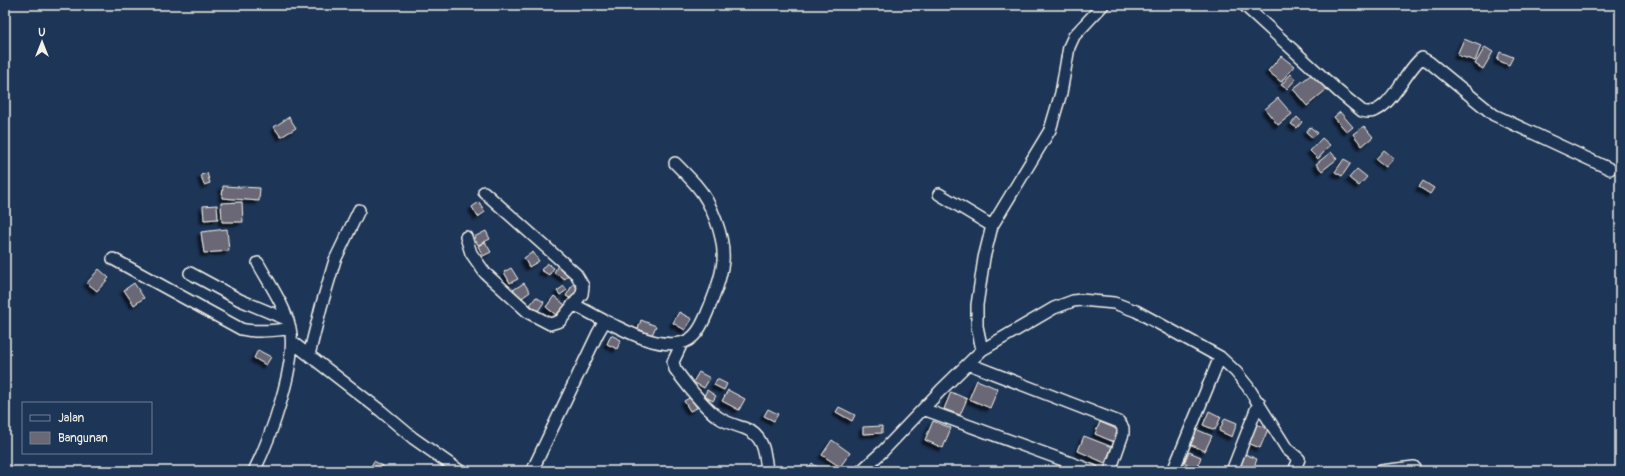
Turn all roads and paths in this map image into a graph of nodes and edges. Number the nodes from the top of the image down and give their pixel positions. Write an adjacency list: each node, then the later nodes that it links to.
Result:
1 (1103, 5): 8 (street)
2 (1244, 5): 4 (street)
3 (674, 163): 17 (street)
4 (1610, 169)
5 (484, 192): 13 (street)
6 (939, 194): 8 (street)
7 (359, 210): 19 (street)
8 (992, 226): 18 (street)
9 (466, 237): 13 (street)
10 (113, 259): 15 (street)
11 (258, 263): 15 (street)
12 (190, 273): 15 (street)
13 (572, 304): 14 (street)
14 (605, 321): 17 (street); 27 (street)
15 (289, 325): 16 (street)
16 (292, 342): 19 (street); 25 (street)
17 (682, 343): 28 (street)
18 (982, 350): 20 (street); 21 (street)
19 (309, 355): 26 (street)
20 (1220, 357): 22 (street); 32 (street)
21 (969, 364): 23 (street); 31 (street)
22 (1259, 402): 33 (street); 34 (street)
23 (923, 409): 29 (street); 30 (street)
24 (1414, 467): 35 (street)
25 (254, 471)
26 (460, 471)
27 (532, 471)
28 (767, 471)
29 (861, 471)
30 (1093, 471)
31 (1110, 471)
32 (1173, 471)
33 (1232, 471)
34 (1294, 471)
35 (1381, 471)

